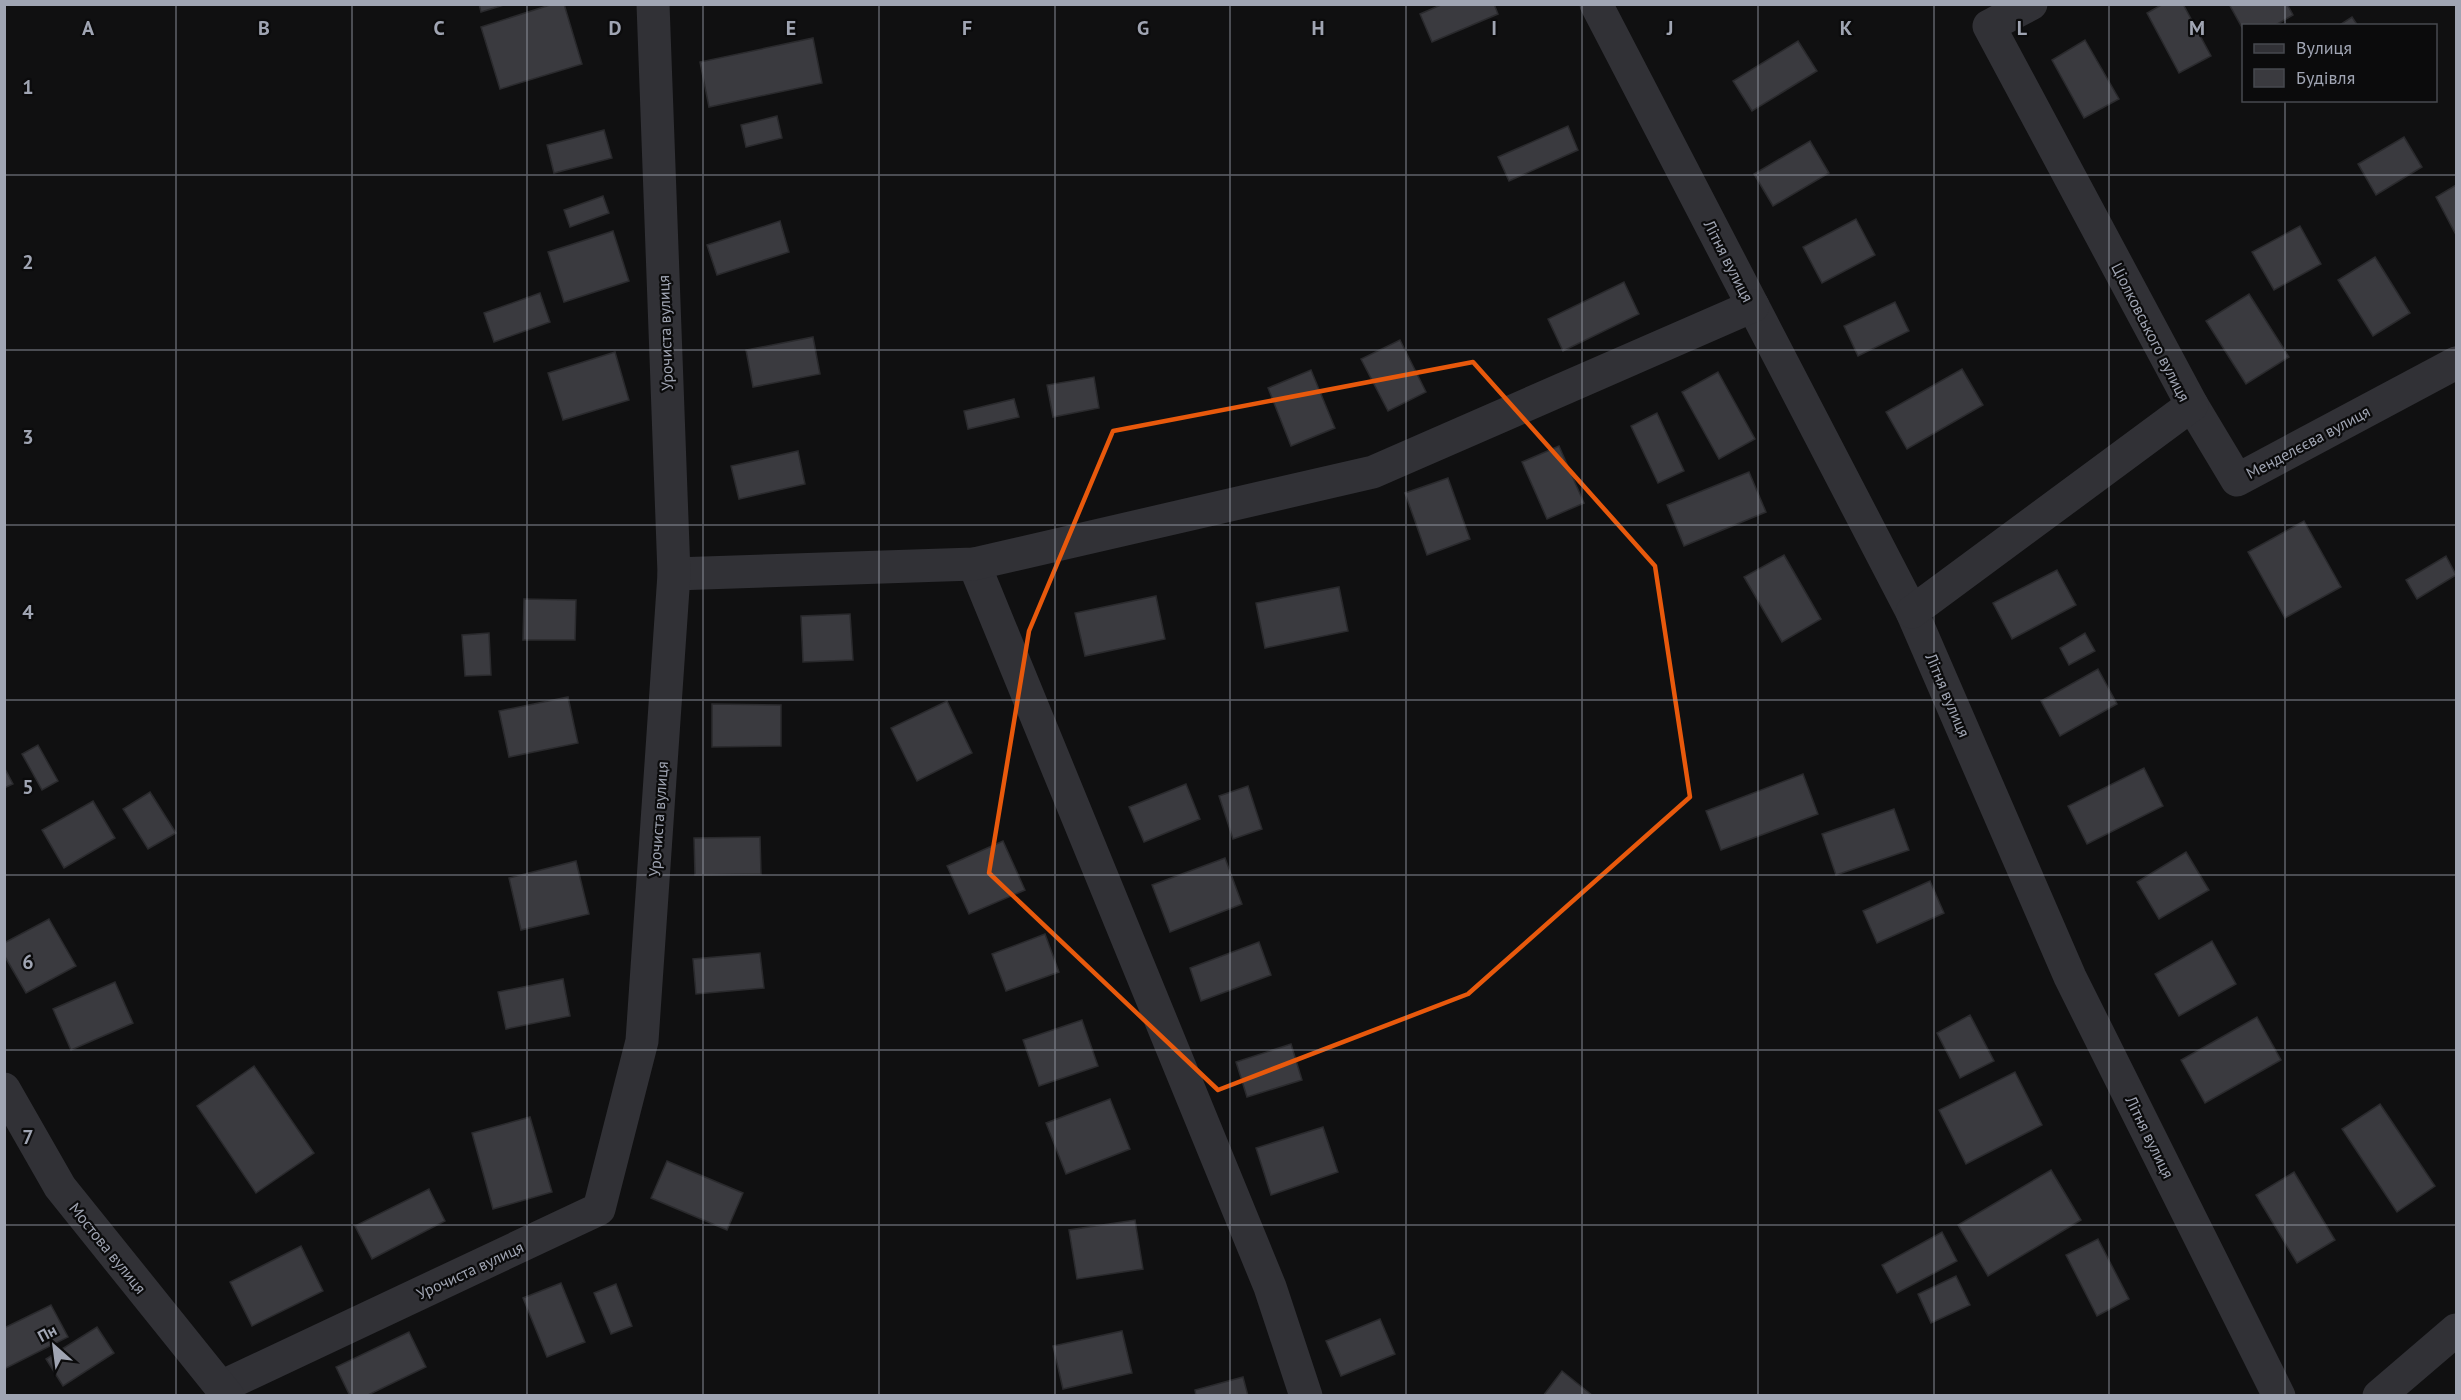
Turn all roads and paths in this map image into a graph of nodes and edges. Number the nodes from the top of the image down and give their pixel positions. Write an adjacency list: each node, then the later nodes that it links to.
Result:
1 (653, 4): 8 (street, Урочиста вулиця)
2 (1596, 4): 4 (street, Літня вулиця)
3 (2031, 4): 6 (street, Ціолковського вулиця)
4 (1753, 306): 7 (street); 9 (street, Літня вулиця)
5 (2457, 363): 6 (street, Менделєєва вулиця)
6 (2192, 405): 9 (street, Ціолковського вулиця)
7 (974, 564): 8 (street); 13 (street)
8 (674, 574): 12 (street, Урочиста вулиця)
9 (1912, 612): 14 (street, Літня вулиця)
10 (4, 1089): 12 (street, Мостова вулиця)
11 (2457, 1330): 15 (street)
12 (224, 1391)
13 (1306, 1395)
14 (2279, 1395)
15 (2379, 1395)

